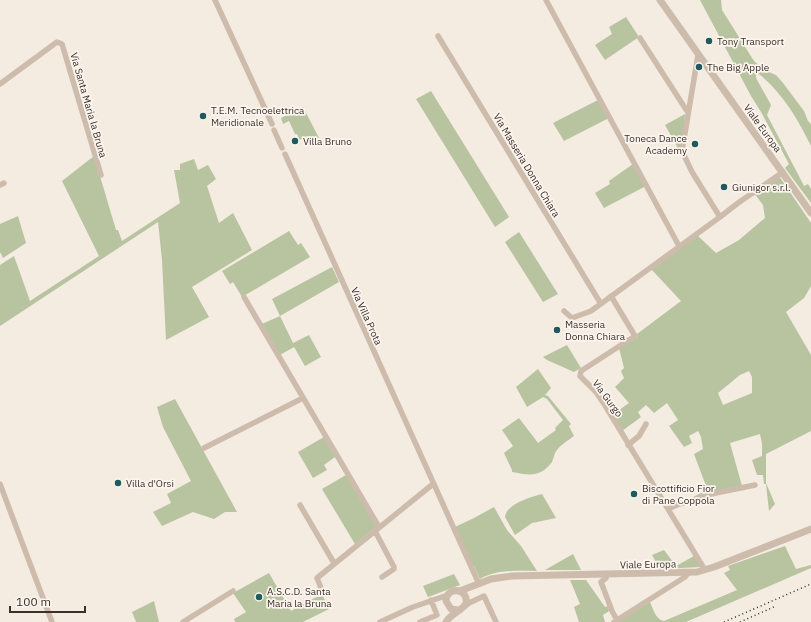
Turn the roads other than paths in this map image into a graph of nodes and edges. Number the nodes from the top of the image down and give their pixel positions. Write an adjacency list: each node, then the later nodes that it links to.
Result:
1 (215, 0): 23 (street, Via Villa Prota)
2 (546, 0): 13 (street)
3 (660, 0): 6 (street, Viale Europa)
4 (438, 36): 16 (street, Via Masseria Donna Chiara)
5 (640, 38): 8 (street)
6 (698, 54): 8 (street); 9 (street, Viale Europa)
7 (0, 84): 10 (street, Via Santa Maria la Bruna)
8 (688, 112): 12 (street)
9 (782, 172): 11 (street, Viale Europa); 12 (street)
10 (101, 175)
11 (811, 213)
12 (720, 217): 13 (street)
13 (679, 246): 14 (street)
14 (611, 296): 16 (street); 20 (street, Via Gurgo)
15 (244, 297): 18 (street)
16 (601, 304): 17 (street)
17 (564, 311)
18 (303, 398): 21 (street); 28 (street)
19 (646, 424): 20 (street)
20 (628, 445): 26 (street, Via Gurgo)
21 (204, 448)
22 (0, 484): 44 (street)
23 (433, 484): 28 (street); 34 (street, Via Villa Prota)
24 (755, 485): 26 (street)
25 (300, 505): 29 (street)
26 (668, 509): 30 (street, Via Gurgo)
27 (811, 528): 30 (street, Viale Europa)
28 (377, 529): 29 (street); 33 (street)
29 (334, 563): 37 (street)
30 (705, 570): 31 (street, Viale Europa)
31 (688, 573): 32 (street, Viale Europa); 43 (street)
32 (608, 574): 34 (street, Viale Europa); 43 (street)
33 (382, 577)
34 (479, 584): 36 (street, Viale Europa); 39 (street, Viale Europa)
35 (233, 590): 42 (street)
36 (460, 591): 39 (street); 40 (street)
37 (323, 593)
38 (433, 599): 40 (street); 45 (street); 46 (street)
39 (468, 599): 41 (street); 48 (street)
40 (447, 601): 41 (street); 47 (street)
41 (460, 609): 47 (street)
42 (186, 621)
43 (615, 621)
44 (52, 622)
45 (380, 622)
46 (420, 622)
47 (445, 622)
48 (496, 622)

